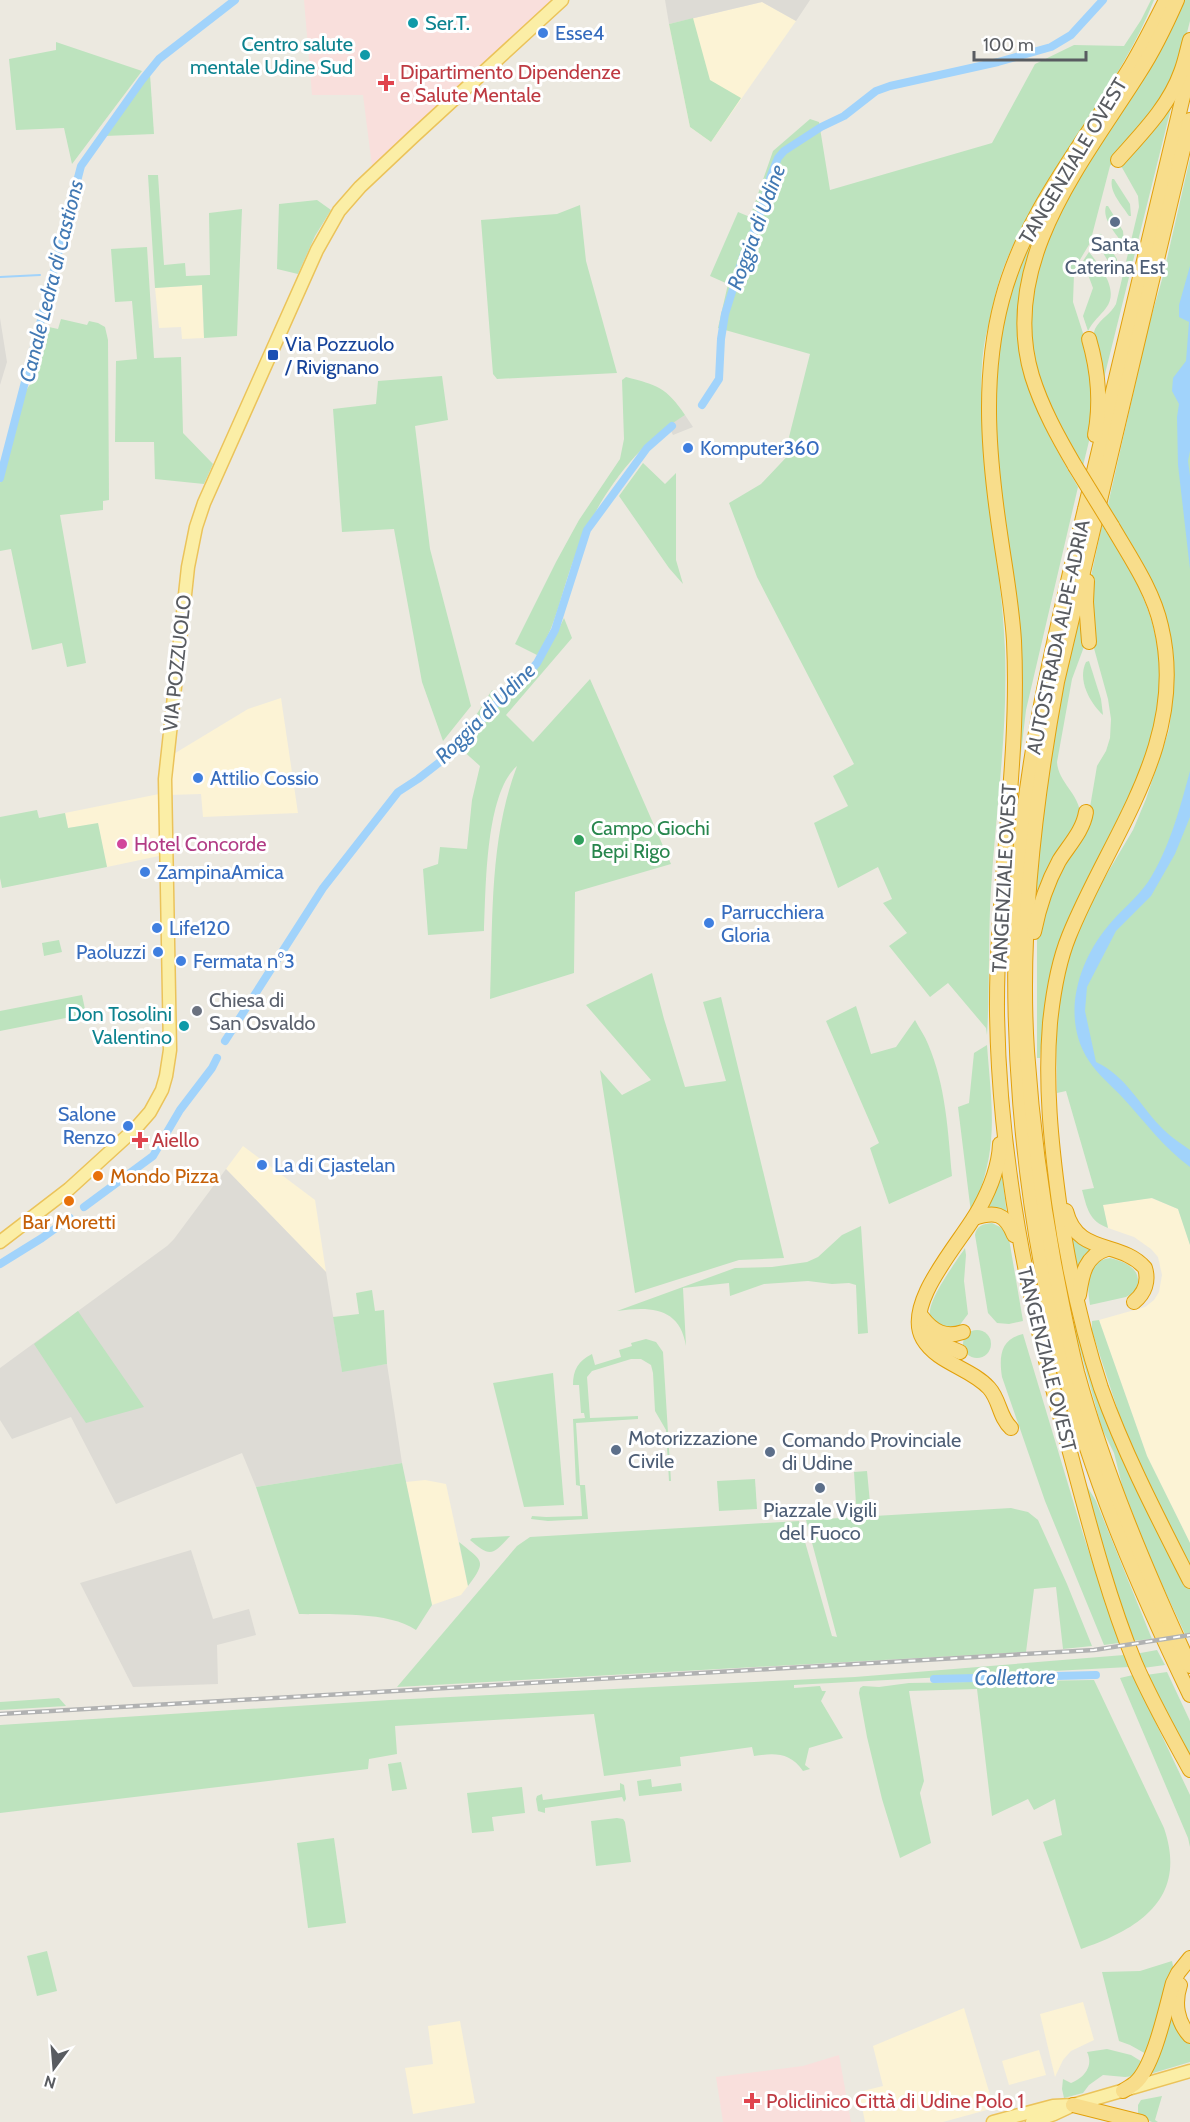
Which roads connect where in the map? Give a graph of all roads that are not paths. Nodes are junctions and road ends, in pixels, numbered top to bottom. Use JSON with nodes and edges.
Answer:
{"nodes":[{"id":1,"x":562,"y":0,"type":"edge"},
{"id":2,"x":1166,"y":0,"type":"edge"},
{"id":3,"x":1177,"y":0,"type":"edge"},
{"id":4,"x":1190,"y":40,"type":"edge"},
{"id":5,"x":1190,"y":67,"type":"edge"},
{"id":6,"x":1190,"y":120,"type":"edge"},
{"id":7,"x":1118,"y":160,"type":"dead end"},
{"id":8,"x":1089,"y":339,"type":"dead end"},
{"id":9,"x":1095,"y":518,"type":"junction"},
{"id":10,"x":1081,"y":529,"type":"junction"},
{"id":11,"x":1089,"y":642,"type":"dead end"},
{"id":12,"x":1086,"y":812,"type":"dead end"},
{"id":13,"x":1026,"y":963,"type":"junction"},
{"id":14,"x":1002,"y":1109,"type":"junction"},
{"id":15,"x":1056,"y":1176,"type":"junction"},
{"id":16,"x":974,"y":1218,"type":"junction"},
{"id":17,"x":0,"y":1242,"type":"edge"},
{"id":18,"x":1107,"y":1249,"type":"junction"},
{"id":19,"x":1024,"y":1270,"type":"junction"},
{"id":20,"x":1134,"y":1302,"type":"dead end"},
{"id":21,"x":1078,"y":1304,"type":"junction"},
{"id":22,"x":920,"y":1313,"type":"junction"},
{"id":23,"x":963,"y":1332,"type":"dead end"},
{"id":24,"x":960,"y":1352,"type":"dead end"},
{"id":25,"x":1011,"y":1428,"type":"dead end"},
{"id":26,"x":1190,"y":1581,"type":"edge"},
{"id":27,"x":1190,"y":1666,"type":"edge"},
{"id":28,"x":1190,"y":1695,"type":"edge"},
{"id":29,"x":1190,"y":1770,"type":"edge"},
{"id":30,"x":1190,"y":1958,"type":"edge"},
{"id":31,"x":1190,"y":1968,"type":"edge"},
{"id":32,"x":1190,"y":2036,"type":"edge"},
{"id":33,"x":1190,"y":2071,"type":"edge"},
{"id":34,"x":1123,"y":2091,"type":"junction"},
{"id":35,"x":1073,"y":2104,"type":"junction"},
{"id":36,"x":993,"y":2122,"type":"edge"},
{"id":37,"x":1032,"y":2122,"type":"edge"},
{"id":38,"x":1142,"y":2122,"type":"edge"}],
"edges":[{"from":1,"to":17,"type":"main road","name":"VIA POZZUOLO"},
{"from":2,"to":14,"type":"highway","name":"TANGENZIALE OVEST"},
{"from":3,"to":15,"type":"highway","name":"TANGENZIALE OVEST","bridge":true},
{"from":4,"to":7,"type":"highway"},
{"from":5,"to":10,"type":"highway","name":"AUTOSTRADA ALPE-ADRIA"},
{"from":6,"to":9,"type":"highway","name":"AUTOSTRADA ALPE-ADRIA"},
{"from":8,"to":10,"type":"highway"},
{"from":9,"to":11,"type":"highway"},
{"from":9,"to":13,"type":"highway","name":"AUTOSTRADA ALPE-ADRIA"},
{"from":10,"to":28,"type":"highway","name":"AUTOSTRADA ALPE-ADRIA"},
{"from":12,"to":13,"type":"highway"},
{"from":13,"to":27,"type":"highway","name":"AUTOSTRADA ALPE-ADRIA"},
{"from":14,"to":16,"type":"highway"},
{"from":14,"to":19,"type":"highway","name":"TANGENZIALE OVEST"},
{"from":15,"to":18,"type":"highway"},
{"from":15,"to":21,"type":"highway","name":"TANGENZIALE OVEST"},
{"from":16,"to":19,"type":"highway"},
{"from":16,"to":22,"type":"highway"},
{"from":18,"to":20,"type":"highway"},
{"from":18,"to":21,"type":"highway"},
{"from":19,"to":29,"type":"highway","name":"TANGENZIALE OVEST"},
{"from":21,"to":26,"type":"highway","name":"TANGENZIALE OVEST"},
{"from":22,"to":23,"type":"highway"},
{"from":22,"to":24,"type":"highway"},
{"from":22,"to":25,"type":"highway"},
{"from":30,"to":34,"type":"highway"},
{"from":31,"to":32,"type":"highway"},
{"from":33,"to":34,"type":"main road"},
{"from":34,"to":35,"type":"main road"},
{"from":35,"to":36,"type":"main road"},
{"from":35,"to":37,"type":"main road"},
{"from":35,"to":38,"type":"highway"}]}
